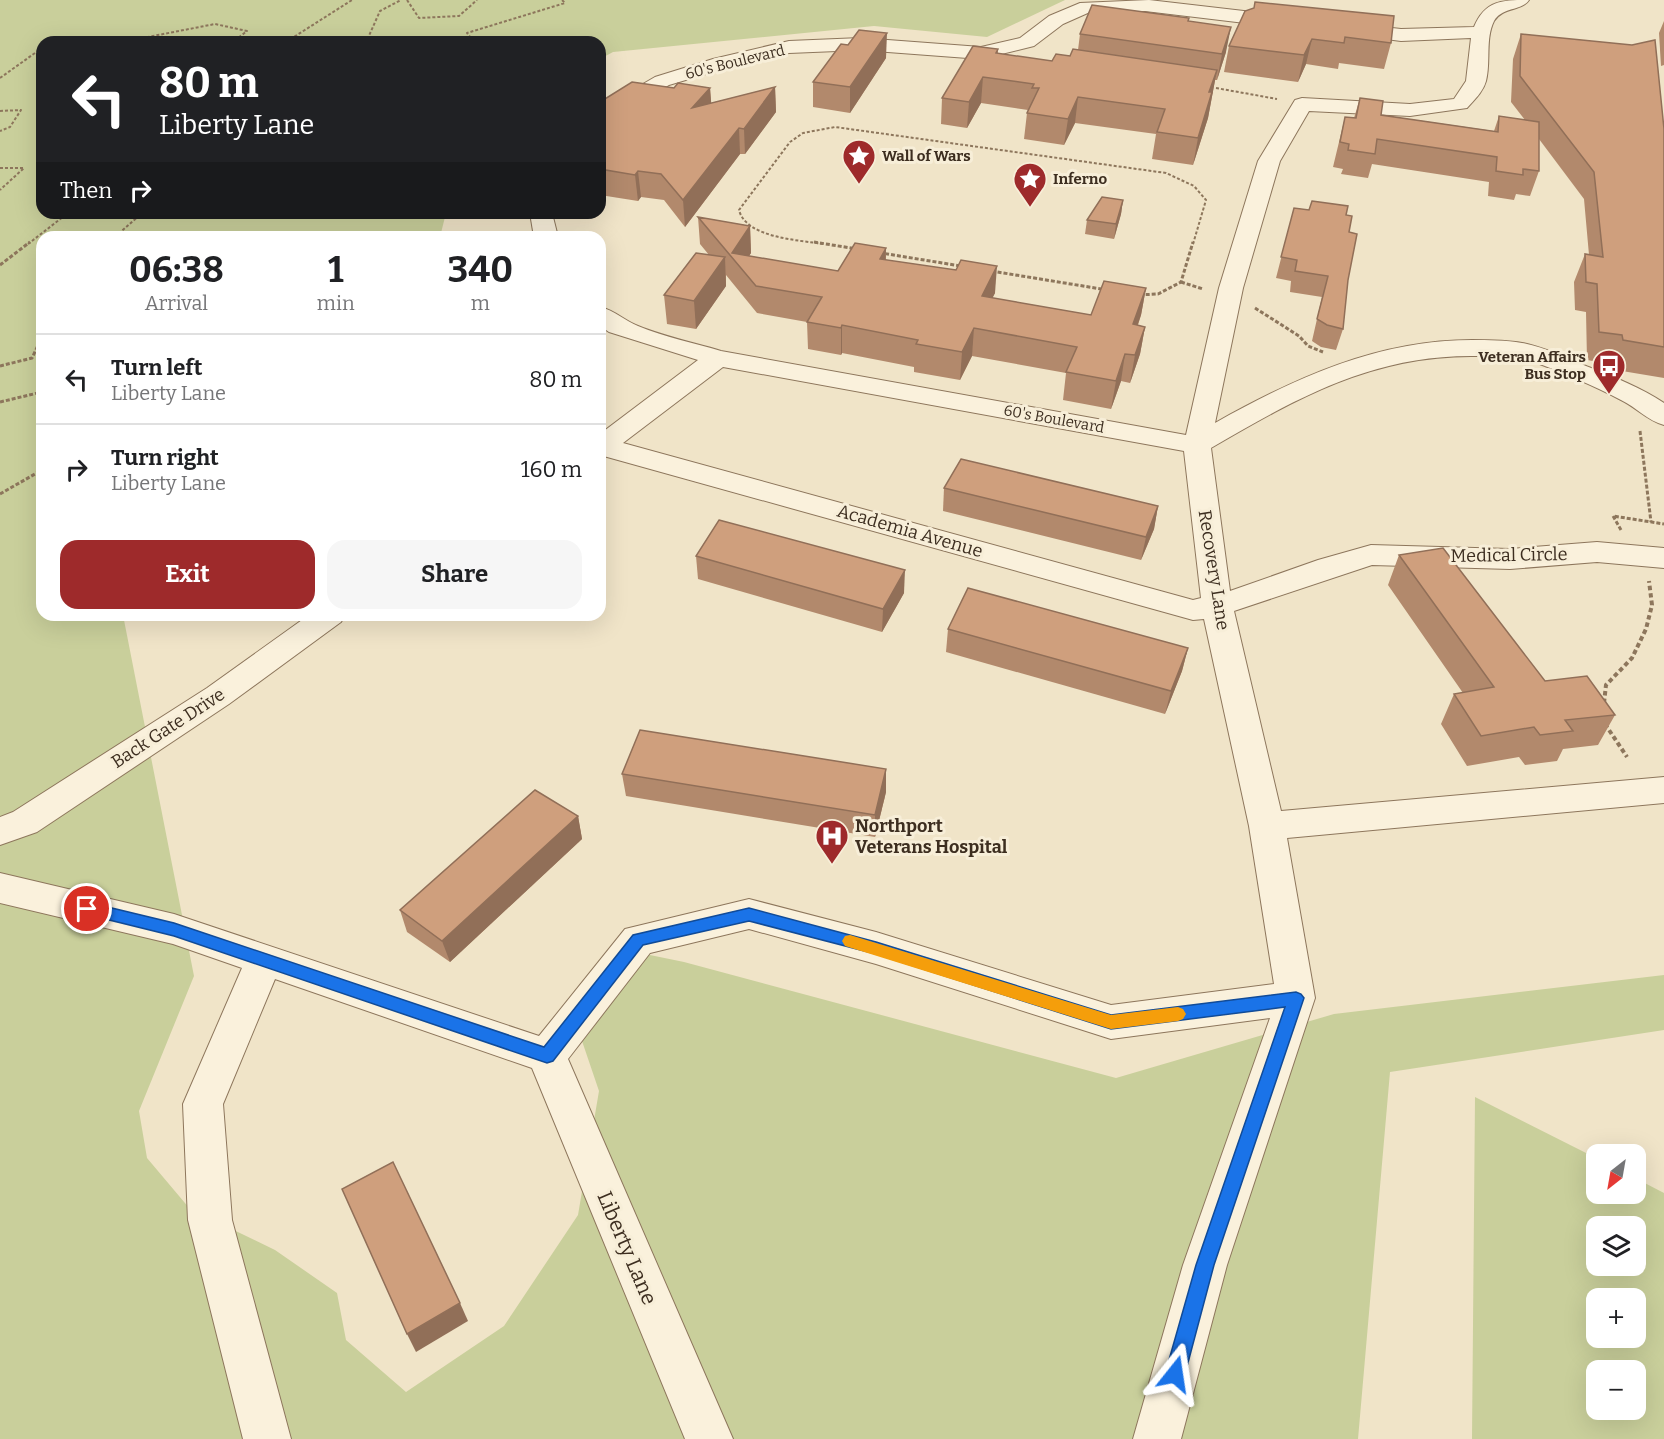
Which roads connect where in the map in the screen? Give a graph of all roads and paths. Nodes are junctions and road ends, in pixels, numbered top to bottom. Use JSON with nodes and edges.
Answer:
{"nodes":[{"id":1,"x":352,"y":0,"type":"edge"},
{"id":2,"x":402,"y":0,"type":"edge"},
{"id":3,"x":407,"y":0,"type":"edge"},
{"id":4,"x":477,"y":0,"type":"edge"},
{"id":5,"x":562,"y":0,"type":"edge"},
{"id":6,"x":1520,"y":0,"type":"edge"},
{"id":7,"x":1306,"y":24,"type":"edge"},
{"id":8,"x":1330,"y":27,"type":"edge"},
{"id":9,"x":1480,"y":32,"type":"junction"},
{"id":10,"x":153,"y":36,"type":"edge"},
{"id":11,"x":241,"y":36,"type":"edge"},
{"id":12,"x":295,"y":36,"type":"edge"},
{"id":13,"x":370,"y":36,"type":"edge"},
{"id":14,"x":469,"y":36,"type":"edge"},
{"id":15,"x":36,"y":52,"type":"edge"},
{"id":16,"x":981,"y":53,"type":"junction"},
{"id":17,"x":1028,"y":60,"type":"edge"},
{"id":18,"x":0,"y":78,"type":"edge"},
{"id":19,"x":1216,"y":88,"type":"edge"},
{"id":20,"x":1302,"y":104,"type":"junction"},
{"id":21,"x":0,"y":111,"type":"edge"},
{"id":22,"x":606,"y":114,"type":"edge"},
{"id":23,"x":0,"y":131,"type":"edge"},
{"id":24,"x":0,"y":168,"type":"edge"},
{"id":25,"x":0,"y":190,"type":"edge"},
{"id":26,"x":60,"y":219,"type":"edge"},
{"id":27,"x":135,"y":219,"type":"edge"},
{"id":28,"x":44,"y":231,"type":"edge"},
{"id":29,"x":122,"y":231,"type":"edge"},
{"id":30,"x":36,"y":237,"type":"edge"},
{"id":31,"x":0,"y":265,"type":"edge"},
{"id":32,"x":1182,"y":282,"type":"junction"},
{"id":33,"x":1229,"y":298,"type":"junction"},
{"id":34,"x":606,"y":318,"type":"edge"},
{"id":35,"x":36,"y":350,"type":"edge"},
{"id":36,"x":1329,"y":351,"type":"dead end"},
{"id":37,"x":718,"y":358,"type":"junction"},
{"id":38,"x":0,"y":366,"type":"edge"},
{"id":39,"x":36,"y":393,"type":"edge"},
{"id":40,"x":0,"y":402,"type":"edge"},
{"id":41,"x":1664,"y":417,"type":"edge"},
{"id":42,"x":1640,"y":427,"type":"dead end"},
{"id":43,"x":606,"y":443,"type":"edge"},
{"id":44,"x":1197,"y":445,"type":"junction"},
{"id":45,"x":606,"y":447,"type":"edge"},
{"id":46,"x":36,"y":473,"type":"edge"},
{"id":47,"x":0,"y":494,"type":"edge"},
{"id":48,"x":1651,"y":522,"type":"junction"},
{"id":49,"x":1664,"y":524,"type":"edge"},
{"id":50,"x":1623,"y":534,"type":"dead end"},
{"id":51,"x":1656,"y":568,"type":"edge"},
{"id":52,"x":1217,"y":606,"type":"junction"},
{"id":53,"x":322,"y":621,"type":"edge"},
{"id":54,"x":1603,"y":708,"type":"edge"},
{"id":55,"x":1602,"y":719,"type":"edge"},
{"id":56,"x":1627,"y":757,"type":"dead end"},
{"id":57,"x":1664,"y":790,"type":"edge"},
{"id":58,"x":1267,"y":826,"type":"junction"},
{"id":59,"x":0,"y":831,"type":"edge"},
{"id":60,"x":0,"y":888,"type":"edge"},
{"id":61,"x":264,"y":960,"type":"junction"},
{"id":62,"x":1296,"y":998,"type":"junction"},
{"id":63,"x":547,"y":1056,"type":"junction"},
{"id":64,"x":267,"y":1439,"type":"edge"},
{"id":65,"x":709,"y":1439,"type":"edge"},
{"id":66,"x":1157,"y":1439,"type":"edge"}],
"edges":[{"from":1,"to":12,"type":"path"},
{"from":2,"to":13,"type":"path"},
{"from":3,"to":4,"type":"path"},
{"from":5,"to":14,"type":"path"},
{"from":6,"to":9,"type":"lane"},
{"from":7,"to":16,"type":"lane","name":"60's Boulevard"},
{"from":8,"to":9,"type":"lane"},
{"from":9,"to":20,"type":"lane"},
{"from":10,"to":11,"type":"path"},
{"from":15,"to":18,"type":"path"},
{"from":16,"to":17,"type":"lane"},
{"from":16,"to":22,"type":"lane","name":"60's Boulevard"},
{"from":19,"to":20,"type":"path"},
{"from":20,"to":33,"type":"lane","name":"Recovery Lane"},
{"from":21,"to":23,"type":"path"},
{"from":24,"to":25,"type":"path"},
{"from":26,"to":28,"type":"path"},
{"from":27,"to":29,"type":"path"},
{"from":30,"to":31,"type":"path"},
{"from":32,"to":32,"type":"path"},
{"from":32,"to":33,"type":"path"},
{"from":33,"to":36,"type":"path"},
{"from":33,"to":44,"type":"lane","name":"Recovery Lane"},
{"from":34,"to":37,"type":"lane","name":"60's Boulevard"},
{"from":35,"to":38,"type":"path"},
{"from":37,"to":43,"type":"lane"},
{"from":37,"to":44,"type":"lane","name":"60's Boulevard"},
{"from":39,"to":40,"type":"path"},
{"from":41,"to":44,"type":"lane"},
{"from":42,"to":48,"type":"path"},
{"from":44,"to":52,"type":"lane","name":"Recovery Lane"},
{"from":45,"to":52,"type":"lane","name":"Academia Avenue"},
{"from":46,"to":47,"type":"path"},
{"from":48,"to":49,"type":"path"},
{"from":48,"to":50,"type":"path"},
{"from":51,"to":52,"type":"lane","name":"Medical Circle"},
{"from":51,"to":54,"type":"path"},
{"from":52,"to":58,"type":"lane","name":"Recovery Lane"},
{"from":53,"to":59,"type":"lane","name":"Back Gate Drive"},
{"from":55,"to":56,"type":"path"},
{"from":57,"to":58,"type":"lane"},
{"from":58,"to":62,"type":"lane","name":"Recovery Lane"},
{"from":60,"to":61,"type":"lane"},
{"from":61,"to":63,"type":"lane"},
{"from":61,"to":64,"type":"lane"},
{"from":62,"to":63,"type":"lane"},
{"from":62,"to":66,"type":"lane"},
{"from":63,"to":65,"type":"lane","name":"Liberty Lane"}]}
